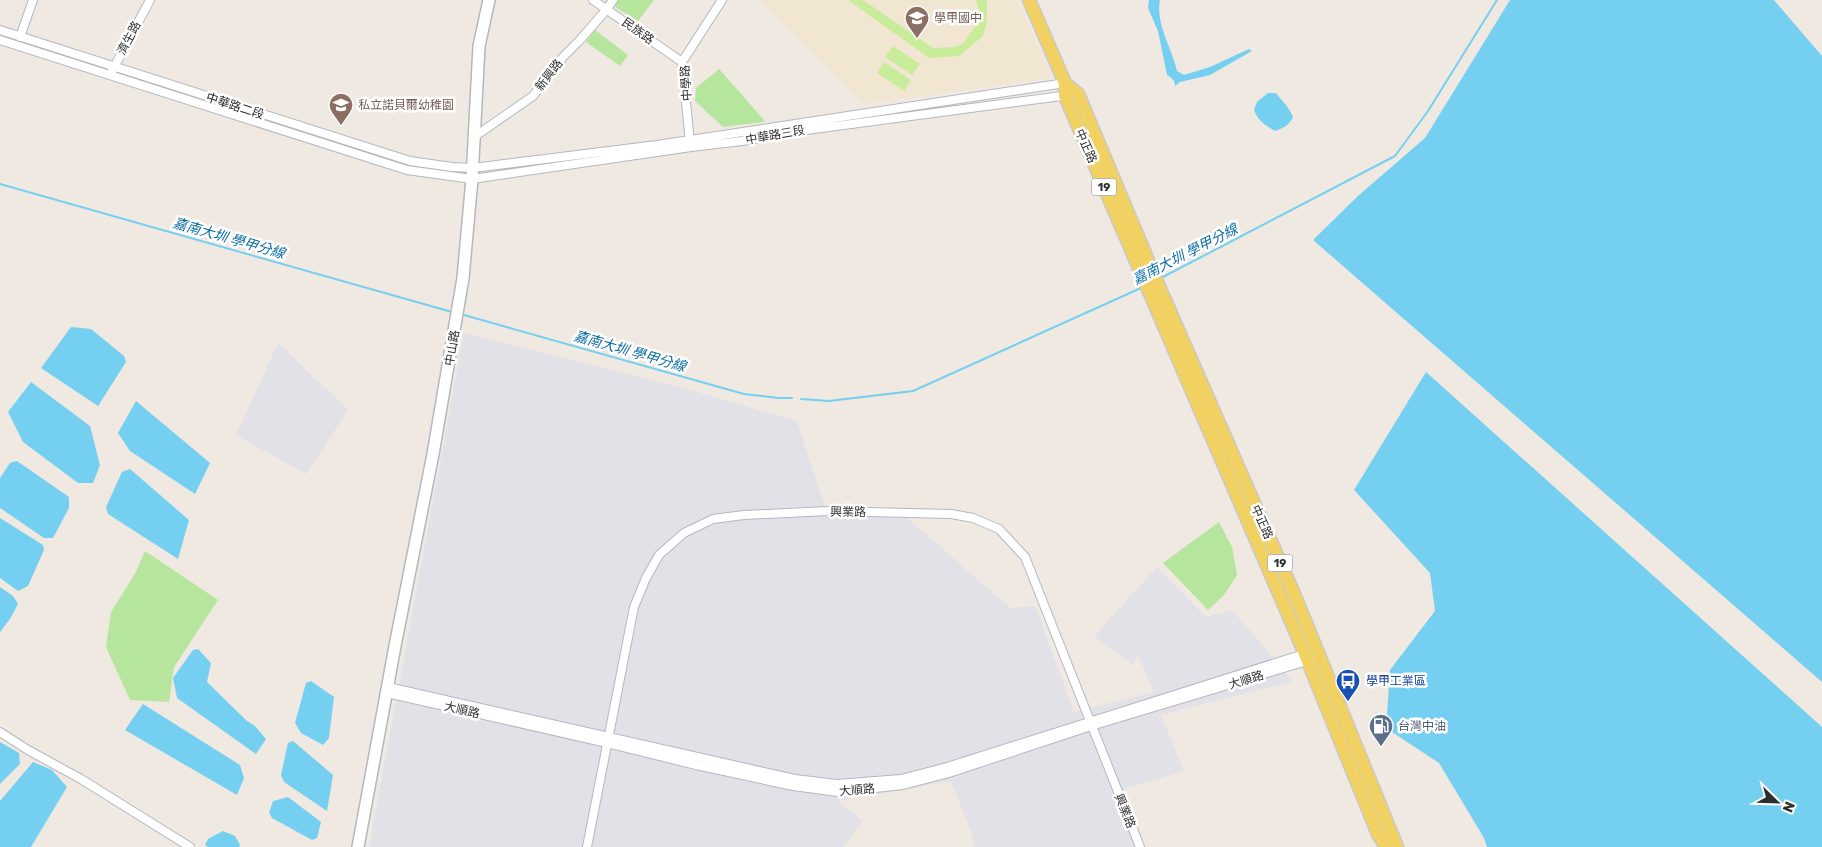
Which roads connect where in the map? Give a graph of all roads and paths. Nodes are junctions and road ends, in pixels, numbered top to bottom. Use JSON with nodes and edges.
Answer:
{"nodes":[{"id":1,"x":33,"y":0,"type":"edge"},
{"id":2,"x":150,"y":0,"type":"edge"},
{"id":3,"x":489,"y":0,"type":"edge"},
{"id":4,"x":593,"y":0,"type":"edge"},
{"id":5,"x":613,"y":0,"type":"edge"},
{"id":6,"x":722,"y":0,"type":"edge"},
{"id":7,"x":1029,"y":0,"type":"edge"},
{"id":8,"x":607,"y":9,"type":"junction"},
{"id":9,"x":0,"y":30,"type":"edge"},
{"id":10,"x":20,"y":36,"type":"junction"},
{"id":11,"x":0,"y":40,"type":"edge"},
{"id":12,"x":682,"y":62,"type":"junction"},
{"id":13,"x":114,"y":67,"type":"junction"},
{"id":14,"x":109,"y":75,"type":"junction"},
{"id":15,"x":1065,"y":89,"type":"junction"},
{"id":16,"x":474,"y":137,"type":"junction"},
{"id":17,"x":690,"y":143,"type":"junction"},
{"id":18,"x":472,"y":174,"type":"junction"},
{"id":19,"x":1151,"y":281,"type":"junction"},
{"id":20,"x":1312,"y":656,"type":"junction"},
{"id":21,"x":388,"y":690,"type":"junction"},
{"id":22,"x":1090,"y":724,"type":"junction"},
{"id":23,"x":0,"y":732,"type":"edge"},
{"id":24,"x":607,"y":740,"type":"junction"},
{"id":25,"x":1350,"y":749,"type":"junction"},
{"id":26,"x":190,"y":847,"type":"edge"},
{"id":27,"x":358,"y":847,"type":"edge"},
{"id":28,"x":587,"y":847,"type":"edge"},
{"id":29,"x":1140,"y":847,"type":"edge"},
{"id":30,"x":1386,"y":847,"type":"edge"},
{"id":31,"x":1397,"y":847,"type":"edge"}],
"edges":[{"from":1,"to":10,"type":"street"},
{"from":2,"to":13,"type":"street","name":"濟生路"},
{"from":3,"to":16,"type":"main road","name":"中山路"},
{"from":4,"to":8,"type":"street","name":"民族路"},
{"from":5,"to":8,"type":"street","name":"新興路"},
{"from":6,"to":12,"type":"street","name":"中學路"},
{"from":7,"to":15,"type":"main road","name":"中正路","number":"19"},
{"from":8,"to":12,"type":"street","name":"民族路"},
{"from":8,"to":16,"type":"street","name":"新興路"},
{"from":9,"to":10,"type":"street","name":"中華路二段"},
{"from":10,"to":13,"type":"street","name":"中華路二段"},
{"from":11,"to":14,"type":"street","name":"中華路二段"},
{"from":12,"to":17,"type":"street","name":"中學路"},
{"from":13,"to":14,"type":"street","name":"濟生路"},
{"from":13,"to":18,"type":"street","name":"中華路二段"},
{"from":14,"to":18,"type":"street","name":"中華路二段"},
{"from":15,"to":17,"type":"street","name":"中華路三段"},
{"from":15,"to":17,"type":"street","name":"中華路三段"},
{"from":15,"to":19,"type":"main road","name":"中正路","number":"19"},
{"from":15,"to":19,"type":"main road","name":"中正路","number":"19"},
{"from":16,"to":18,"type":"main road","name":"中山路"},
{"from":17,"to":18,"type":"street","name":"中華路三段"},
{"from":18,"to":21,"type":"main road","name":"中山路"},
{"from":19,"to":20,"type":"main road","name":"中正路","number":"19"},
{"from":20,"to":22,"type":"street","name":"大順路"},
{"from":20,"to":25,"type":"main road","name":"中正路","number":"19"},
{"from":21,"to":24,"type":"street","name":"大順路"},
{"from":21,"to":27,"type":"main road","name":"中山路"},
{"from":22,"to":24,"type":"street","name":"大順路"},
{"from":22,"to":24,"type":"street","name":"興業路"},
{"from":22,"to":29,"type":"street","name":"興業路"},
{"from":23,"to":26,"type":"street"},
{"from":24,"to":28,"type":"street","name":"興業路"},
{"from":25,"to":30,"type":"main road","name":"中正路","number":"19"},
{"from":25,"to":31,"type":"main road","name":"中正路","number":"19"}]}
